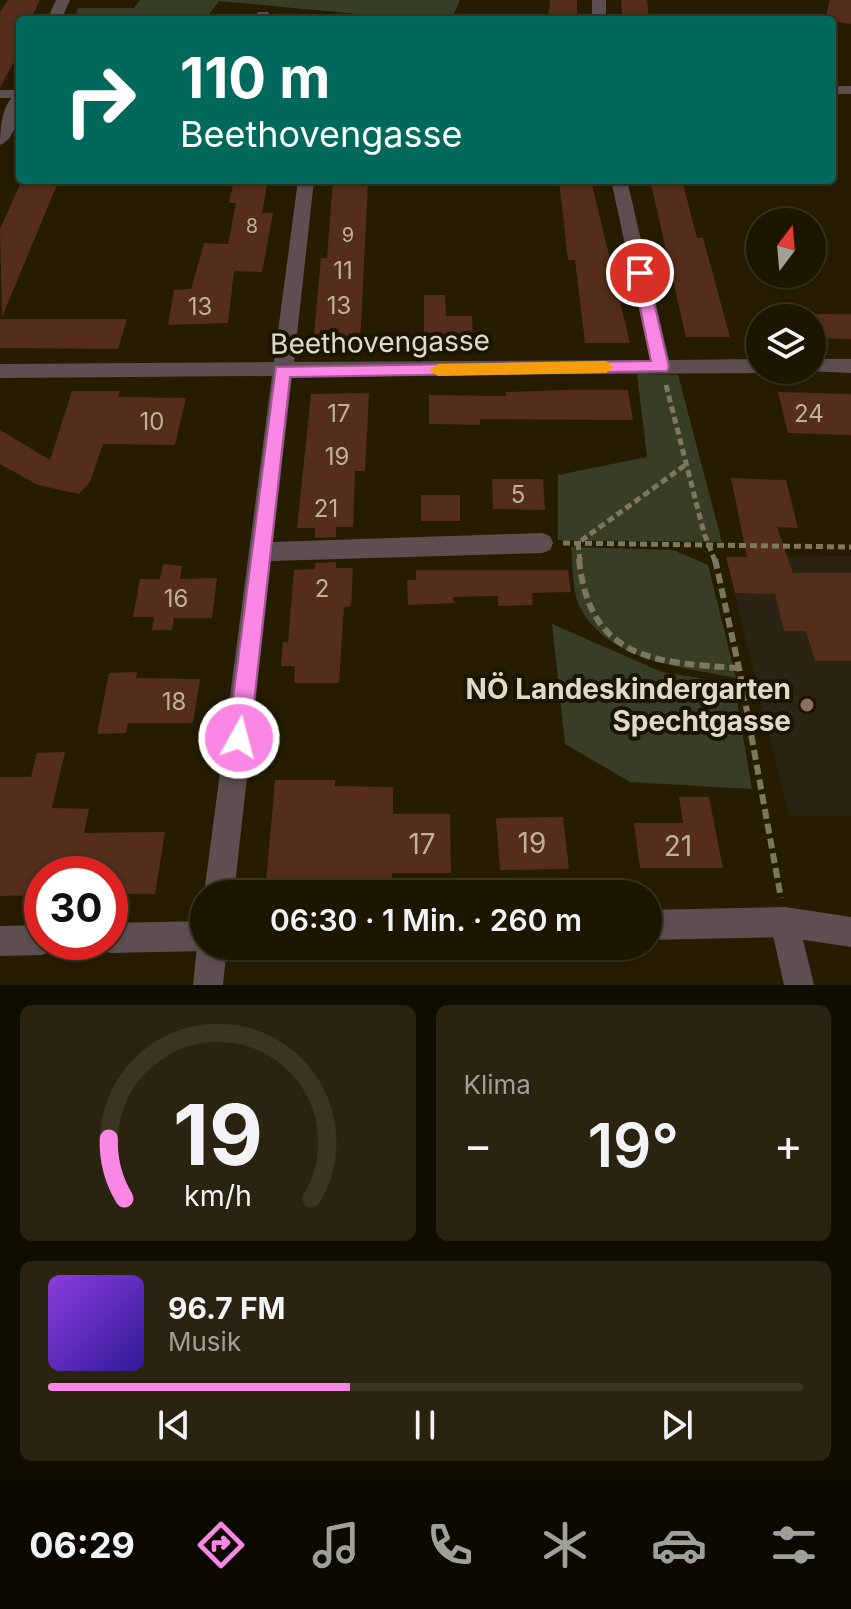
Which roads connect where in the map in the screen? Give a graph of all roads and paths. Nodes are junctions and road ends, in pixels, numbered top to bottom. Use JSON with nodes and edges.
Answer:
{"nodes":[{"id":1,"x":16,"y":104,"type":"edge"},
{"id":2,"x":0,"y":140,"type":"edge"},
{"id":3,"x":306,"y":184,"type":"edge"},
{"id":4,"x":620,"y":184,"type":"edge"},
{"id":5,"x":746,"y":366,"type":"edge"},
{"id":6,"x":826,"y":366,"type":"edge"},
{"id":7,"x":851,"y":366,"type":"edge"},
{"id":8,"x":661,"y":367,"type":"junction"},
{"id":9,"x":0,"y":371,"type":"edge"},
{"id":10,"x":282,"y":372,"type":"junction"},
{"id":11,"x":688,"y":463,"type":"junction"},
{"id":12,"x":542,"y":543,"type":"joint"},
{"id":13,"x":578,"y":543,"type":"junction"},
{"id":14,"x":712,"y":547,"type":"junction"},
{"id":15,"x":851,"y":547,"type":"edge"},
{"id":16,"x":262,"y":552,"type":"junction"},
{"id":17,"x":739,"y":668,"type":"junction"},
{"id":18,"x":221,"y":880,"type":"edge"},
{"id":19,"x":785,"y":922,"type":"junction"},
{"id":20,"x":662,"y":925,"type":"edge"},
{"id":21,"x":851,"y":932,"type":"edge"},
{"id":22,"x":190,"y":936,"type":"edge"},
{"id":23,"x":128,"y":938,"type":"edge"},
{"id":24,"x":24,"y":940,"type":"edge"},
{"id":25,"x":0,"y":941,"type":"edge"},
{"id":26,"x":211,"y":960,"type":"edge"},
{"id":27,"x":208,"y":985,"type":"edge"},
{"id":28,"x":799,"y":985,"type":"edge"}],
"edges":[{"from":1,"to":2,"type":"street"},
{"from":3,"to":10,"type":"street"},
{"from":4,"to":8,"type":"street"},
{"from":5,"to":8,"type":"street","name":"Beethovengasse"},
{"from":6,"to":7,"type":"street"},
{"from":8,"to":10,"type":"street","name":"Beethovengasse"},
{"from":8,"to":11,"type":"path"},
{"from":9,"to":10,"type":"street","name":"Beethovengasse"},
{"from":10,"to":16,"type":"street"},
{"from":11,"to":13,"type":"path"},
{"from":11,"to":14,"type":"path"},
{"from":12,"to":13,"type":"path"},
{"from":12,"to":16,"type":"street"},
{"from":13,"to":14,"type":"path"},
{"from":13,"to":17,"type":"path"},
{"from":14,"to":15,"type":"path"},
{"from":14,"to":17,"type":"path"},
{"from":16,"to":18,"type":"street"},
{"from":17,"to":19,"type":"path"},
{"from":19,"to":20,"type":"street"},
{"from":19,"to":21,"type":"street"},
{"from":19,"to":28,"type":"street"},
{"from":22,"to":23,"type":"street"},
{"from":24,"to":25,"type":"street"},
{"from":26,"to":27,"type":"street"}]}
